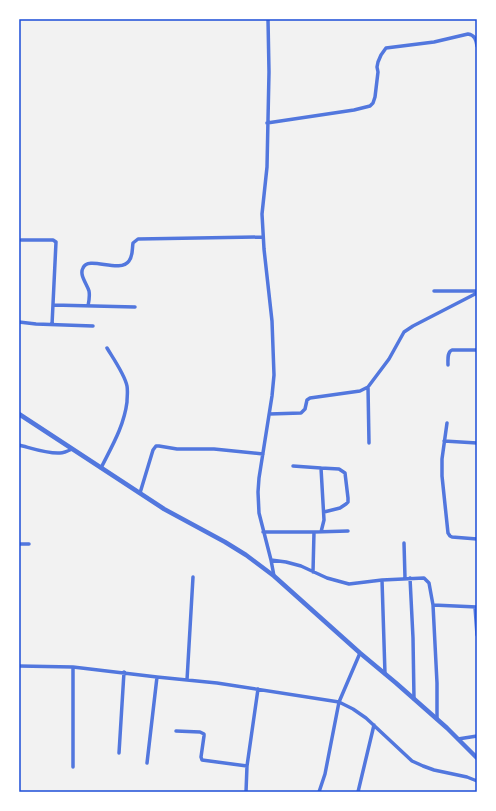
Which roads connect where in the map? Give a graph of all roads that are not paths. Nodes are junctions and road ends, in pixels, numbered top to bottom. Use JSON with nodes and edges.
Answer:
{"nodes":[{"id":1,"x":268,"y":19,"type":"edge"},
{"id":2,"x":477,"y":46,"type":"edge"},
{"id":3,"x":268,"y":123,"type":"junction"},
{"id":4,"x":263,"y":237,"type":"junction"},
{"id":5,"x":21,"y":240,"type":"dead end"},
{"id":6,"x":434,"y":291,"type":"dead end"},
{"id":7,"x":477,"y":292,"type":"edge"},
{"id":8,"x":53,"y":305,"type":"junction"},
{"id":9,"x":88,"y":306,"type":"junction"},
{"id":10,"x":135,"y":307,"type":"dead end"},
{"id":11,"x":19,"y":322,"type":"edge"},
{"id":12,"x":52,"y":325,"type":"junction"},
{"id":13,"x":94,"y":326,"type":"dead end"},
{"id":14,"x":107,"y":348,"type":"dead end"},
{"id":15,"x":477,"y":350,"type":"edge"},
{"id":16,"x":448,"y":365,"type":"dead end"},
{"id":17,"x":368,"y":387,"type":"junction"},
{"id":18,"x":19,"y":414,"type":"edge"},
{"id":19,"x":269,"y":414,"type":"junction"},
{"id":20,"x":447,"y":423,"type":"dead end"},
{"id":21,"x":444,"y":441,"type":"junction"},
{"id":22,"x":477,"y":442,"type":"edge"},
{"id":23,"x":369,"y":443,"type":"dead end"},
{"id":24,"x":19,"y":445,"type":"edge"},
{"id":25,"x":72,"y":449,"type":"junction"},
{"id":26,"x":263,"y":454,"type":"junction"},
{"id":27,"x":293,"y":466,"type":"dead end"},
{"id":28,"x":101,"y":468,"type":"junction"},
{"id":29,"x":321,"y":468,"type":"junction"},
{"id":30,"x":140,"y":493,"type":"junction"},
{"id":31,"x":324,"y":512,"type":"junction"},
{"id":32,"x":348,"y":531,"type":"dead end"},
{"id":33,"x":263,"y":532,"type":"junction"},
{"id":34,"x":314,"y":532,"type":"junction"},
{"id":35,"x":321,"y":532,"type":"junction"},
{"id":36,"x":477,"y":539,"type":"edge"},
{"id":37,"x":404,"y":543,"type":"dead end"},
{"id":38,"x":19,"y":544,"type":"edge"},
{"id":39,"x":29,"y":544,"type":"dead end"},
{"id":40,"x":271,"y":560,"type":"junction"},
{"id":41,"x":313,"y":572,"type":"junction"},
{"id":42,"x":274,"y":576,"type":"junction"},
{"id":43,"x":193,"y":577,"type":"dead end"},
{"id":44,"x":405,"y":578,"type":"junction"},
{"id":45,"x":410,"y":578,"type":"junction"},
{"id":46,"x":382,"y":580,"type":"junction"},
{"id":47,"x":432,"y":605,"type":"junction"},
{"id":48,"x":476,"y":607,"type":"edge"},
{"id":49,"x":477,"y":635,"type":"edge"},
{"id":50,"x":360,"y":653,"type":"junction"},
{"id":51,"x":19,"y":666,"type":"edge"},
{"id":52,"x":73,"y":667,"type":"junction"},
{"id":53,"x":124,"y":672,"type":"junction"},
{"id":54,"x":385,"y":674,"type":"junction"},
{"id":55,"x":157,"y":677,"type":"junction"},
{"id":56,"x":187,"y":680,"type":"junction"},
{"id":57,"x":258,"y":689,"type":"junction"},
{"id":58,"x":414,"y":699,"type":"junction"},
{"id":59,"x":339,"y":702,"type":"junction"},
{"id":60,"x":437,"y":719,"type":"junction"},
{"id":61,"x":374,"y":725,"type":"junction"},
{"id":62,"x":176,"y":731,"type":"dead end"},
{"id":63,"x":477,"y":736,"type":"edge"},
{"id":64,"x":458,"y":739,"type":"junction"},
{"id":65,"x":119,"y":753,"type":"dead end"},
{"id":66,"x":477,"y":758,"type":"edge"},
{"id":67,"x":147,"y":763,"type":"dead end"},
{"id":68,"x":247,"y":766,"type":"junction"},
{"id":69,"x":73,"y":767,"type":"dead end"},
{"id":70,"x":477,"y":781,"type":"edge"},
{"id":71,"x":246,"y":792,"type":"edge"},
{"id":72,"x":319,"y":792,"type":"edge"},
{"id":73,"x":358,"y":792,"type":"edge"}],
"edges":[{"from":1,"to":3,"type":"street"},
{"from":2,"to":3,"type":"street"},
{"from":3,"to":4,"type":"street"},
{"from":4,"to":9,"type":"street"},
{"from":4,"to":19,"type":"street"},
{"from":5,"to":8,"type":"street"},
{"from":6,"to":7,"type":"street"},
{"from":7,"to":17,"type":"street"},
{"from":8,"to":9,"type":"street"},
{"from":8,"to":12,"type":"street"},
{"from":9,"to":10,"type":"street"},
{"from":11,"to":12,"type":"street"},
{"from":12,"to":13,"type":"street"},
{"from":14,"to":28,"type":"street"},
{"from":15,"to":16,"type":"street"},
{"from":17,"to":19,"type":"street"},
{"from":17,"to":23,"type":"street"},
{"from":18,"to":25,"type":"street"},
{"from":19,"to":26,"type":"street"},
{"from":20,"to":21,"type":"street"},
{"from":21,"to":22,"type":"street"},
{"from":21,"to":36,"type":"street"},
{"from":24,"to":25,"type":"street"},
{"from":25,"to":28,"type":"street"},
{"from":26,"to":30,"type":"street"},
{"from":26,"to":33,"type":"street"},
{"from":27,"to":29,"type":"street"},
{"from":28,"to":30,"type":"street"},
{"from":29,"to":31,"type":"street"},
{"from":29,"to":31,"type":"street"},
{"from":30,"to":42,"type":"street"},
{"from":31,"to":35,"type":"street"},
{"from":32,"to":35,"type":"street"},
{"from":33,"to":34,"type":"street"},
{"from":33,"to":40,"type":"street"},
{"from":34,"to":35,"type":"street"},
{"from":34,"to":41,"type":"street"},
{"from":37,"to":44,"type":"street"},
{"from":38,"to":39,"type":"street"},
{"from":40,"to":41,"type":"street"},
{"from":40,"to":42,"type":"street"},
{"from":41,"to":46,"type":"street"},
{"from":42,"to":50,"type":"street"},
{"from":43,"to":56,"type":"street"},
{"from":44,"to":45,"type":"street"},
{"from":44,"to":46,"type":"street"},
{"from":45,"to":47,"type":"street"},
{"from":45,"to":58,"type":"street"},
{"from":46,"to":54,"type":"street"},
{"from":47,"to":48,"type":"street"},
{"from":47,"to":60,"type":"street"},
{"from":48,"to":49,"type":"street"},
{"from":50,"to":54,"type":"street"},
{"from":50,"to":59,"type":"street"},
{"from":51,"to":52,"type":"street"},
{"from":52,"to":53,"type":"street"},
{"from":52,"to":69,"type":"street"},
{"from":53,"to":55,"type":"street"},
{"from":53,"to":65,"type":"street"},
{"from":54,"to":58,"type":"street"},
{"from":55,"to":56,"type":"street"},
{"from":55,"to":67,"type":"street"},
{"from":56,"to":57,"type":"street"},
{"from":57,"to":59,"type":"street"},
{"from":57,"to":68,"type":"street"},
{"from":58,"to":60,"type":"street"},
{"from":59,"to":61,"type":"street"},
{"from":59,"to":72,"type":"street"},
{"from":60,"to":64,"type":"street"},
{"from":61,"to":70,"type":"street"},
{"from":61,"to":73,"type":"street"},
{"from":62,"to":68,"type":"street"},
{"from":63,"to":64,"type":"street"},
{"from":64,"to":66,"type":"street"},
{"from":68,"to":71,"type":"street"}]}
